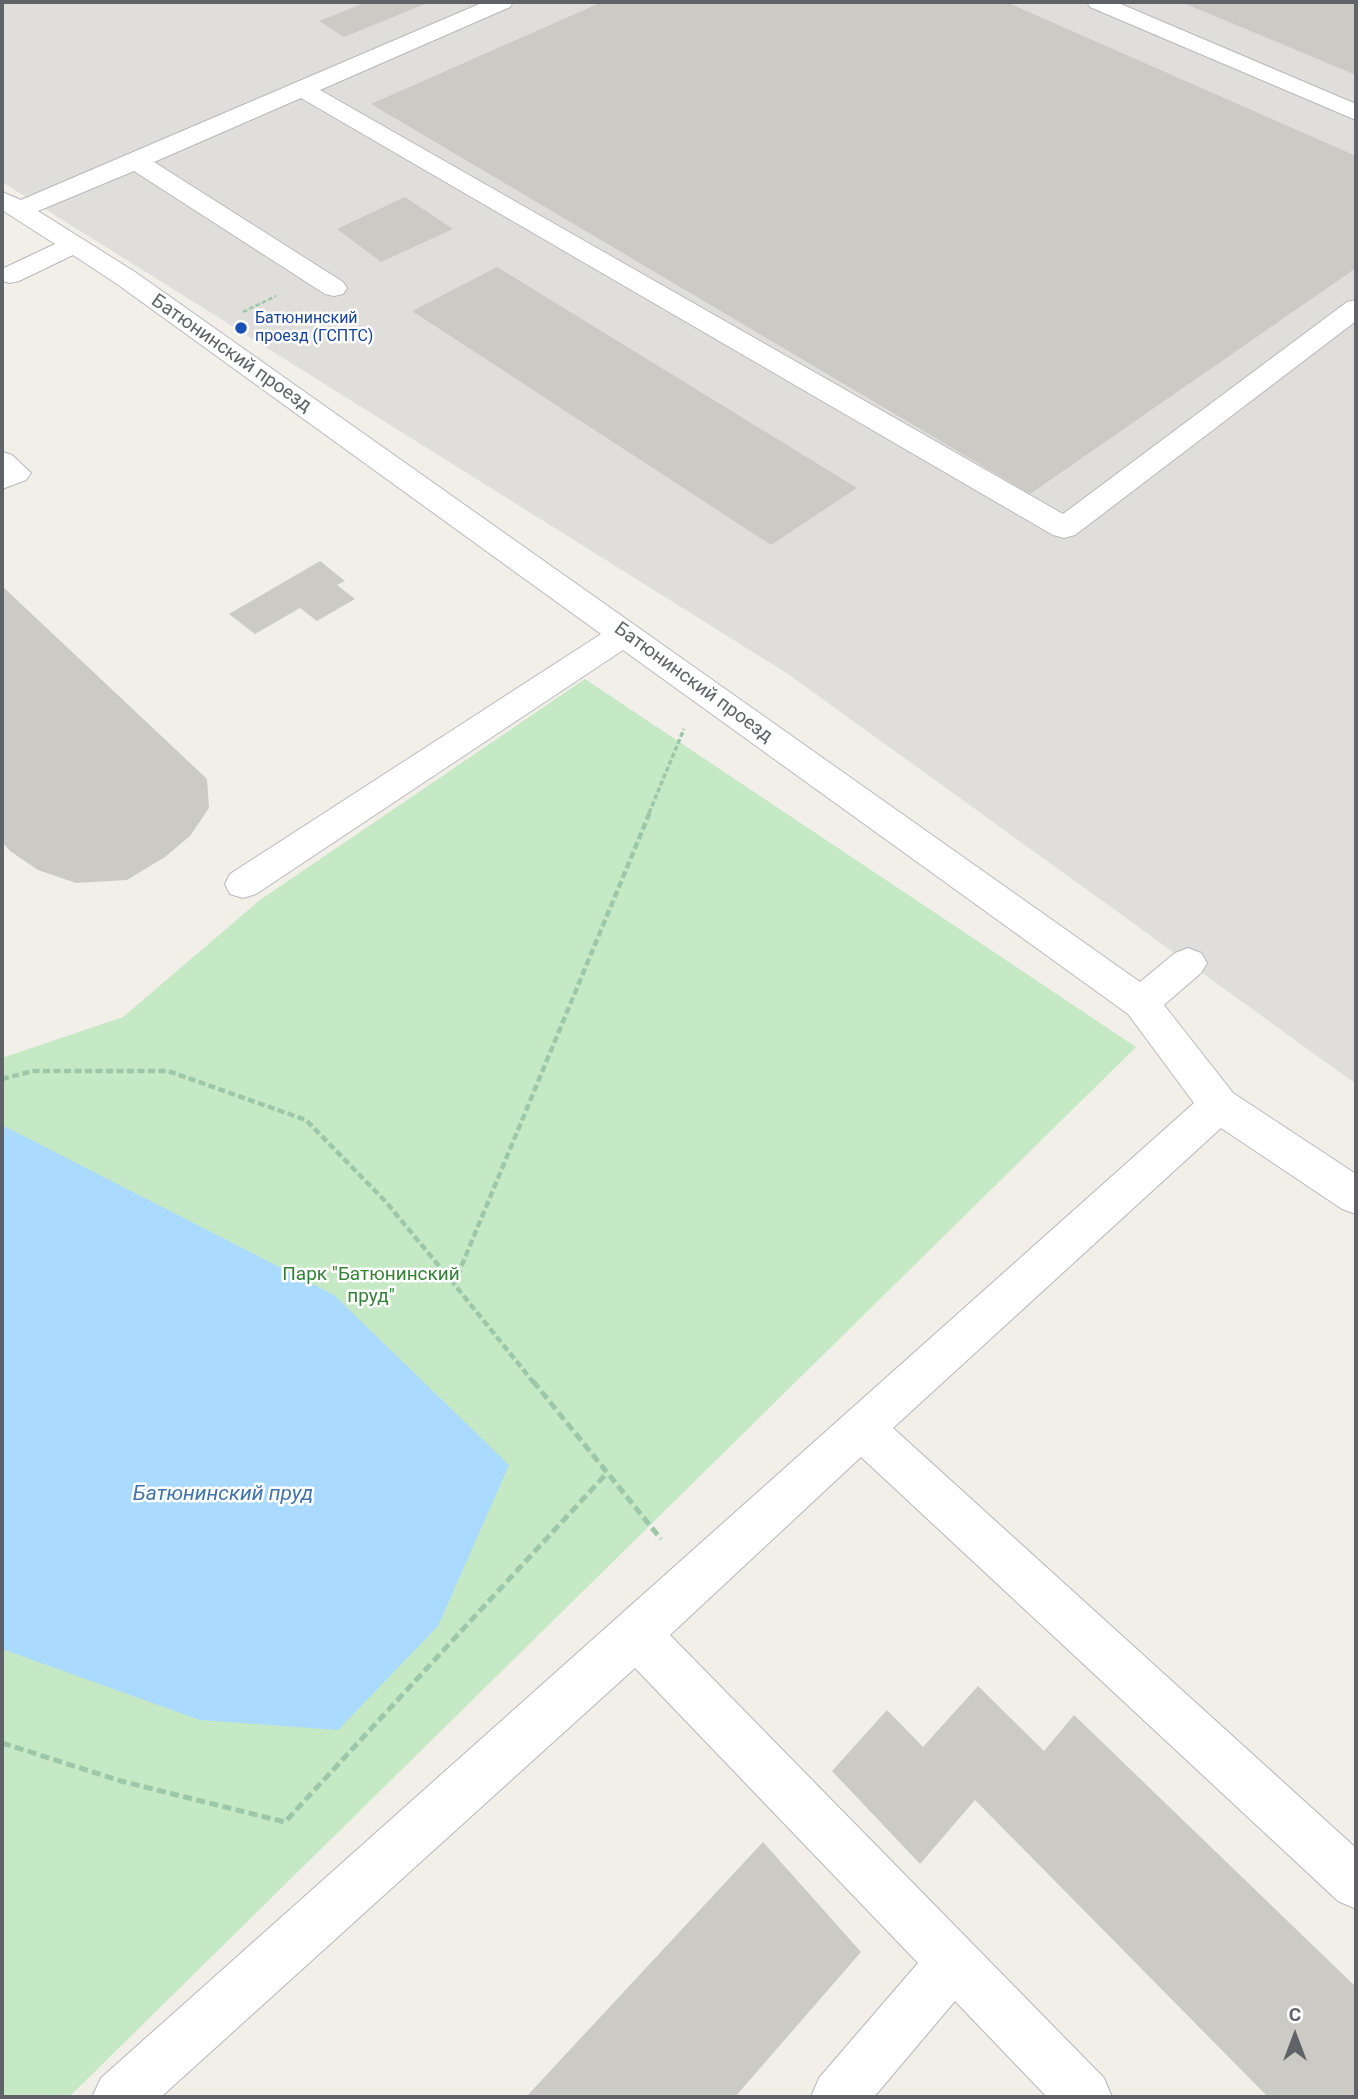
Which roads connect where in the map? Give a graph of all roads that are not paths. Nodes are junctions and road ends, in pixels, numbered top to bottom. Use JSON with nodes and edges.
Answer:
{"nodes":[{"id":1,"x":502,"y":2,"type":"edge"},
{"id":2,"x":1098,"y":2,"type":"edge"},
{"id":3,"x":302,"y":89,"type":"junction"},
{"id":4,"x":1356,"y":113,"type":"edge"},
{"id":5,"x":136,"y":161,"type":"junction"},
{"id":6,"x":10,"y":204,"type":"edge"},
{"id":7,"x":74,"y":245,"type":"junction"},
{"id":8,"x":9,"y":275,"type":"dead end"},
{"id":9,"x":325,"y":282,"type":"road end"},
{"id":10,"x":1356,"y":308,"type":"edge"},
{"id":11,"x":2,"y":461,"type":"edge"},
{"id":12,"x":2,"y":480,"type":"edge"},
{"id":13,"x":624,"y":634,"type":"junction"},
{"id":14,"x":243,"y":884,"type":"dead end"},
{"id":15,"x":1188,"y":963,"type":"dead end"},
{"id":16,"x":1141,"y":1003,"type":"junction"},
{"id":17,"x":1219,"y":1105,"type":"junction"},
{"id":18,"x":1356,"y":1196,"type":"edge"},
{"id":19,"x":861,"y":1428,"type":"junction"},
{"id":20,"x":636,"y":1634,"type":"junction"},
{"id":21,"x":1356,"y":1883,"type":"edge"},
{"id":22,"x":954,"y":1962,"type":"junction"},
{"id":23,"x":120,"y":2097,"type":"edge"},
{"id":24,"x":838,"y":2097,"type":"edge"},
{"id":25,"x":1085,"y":2097,"type":"edge"}],
"edges":[{"from":1,"to":3,"type":"street"},
{"from":2,"to":4,"type":"street"},
{"from":3,"to":5,"type":"street"},
{"from":3,"to":10,"type":"street"},
{"from":5,"to":6,"type":"street"},
{"from":5,"to":9,"type":"street"},
{"from":6,"to":7,"type":"street","name":"Батюнинский проезд"},
{"from":7,"to":8,"type":"street"},
{"from":7,"to":13,"type":"street","name":"Батюнинский проезд"},
{"from":11,"to":12,"type":"street"},
{"from":13,"to":14,"type":"street"},
{"from":13,"to":16,"type":"street","name":"Батюнинский проезд"},
{"from":15,"to":16,"type":"street"},
{"from":16,"to":17,"type":"street","name":"Батюнинский проезд"},
{"from":17,"to":18,"type":"street","name":"Батюнинский проезд"},
{"from":17,"to":19,"type":"street"},
{"from":19,"to":20,"type":"street"},
{"from":19,"to":21,"type":"street"},
{"from":20,"to":22,"type":"street"},
{"from":20,"to":23,"type":"street"},
{"from":22,"to":24,"type":"street"},
{"from":22,"to":25,"type":"street"}]}
